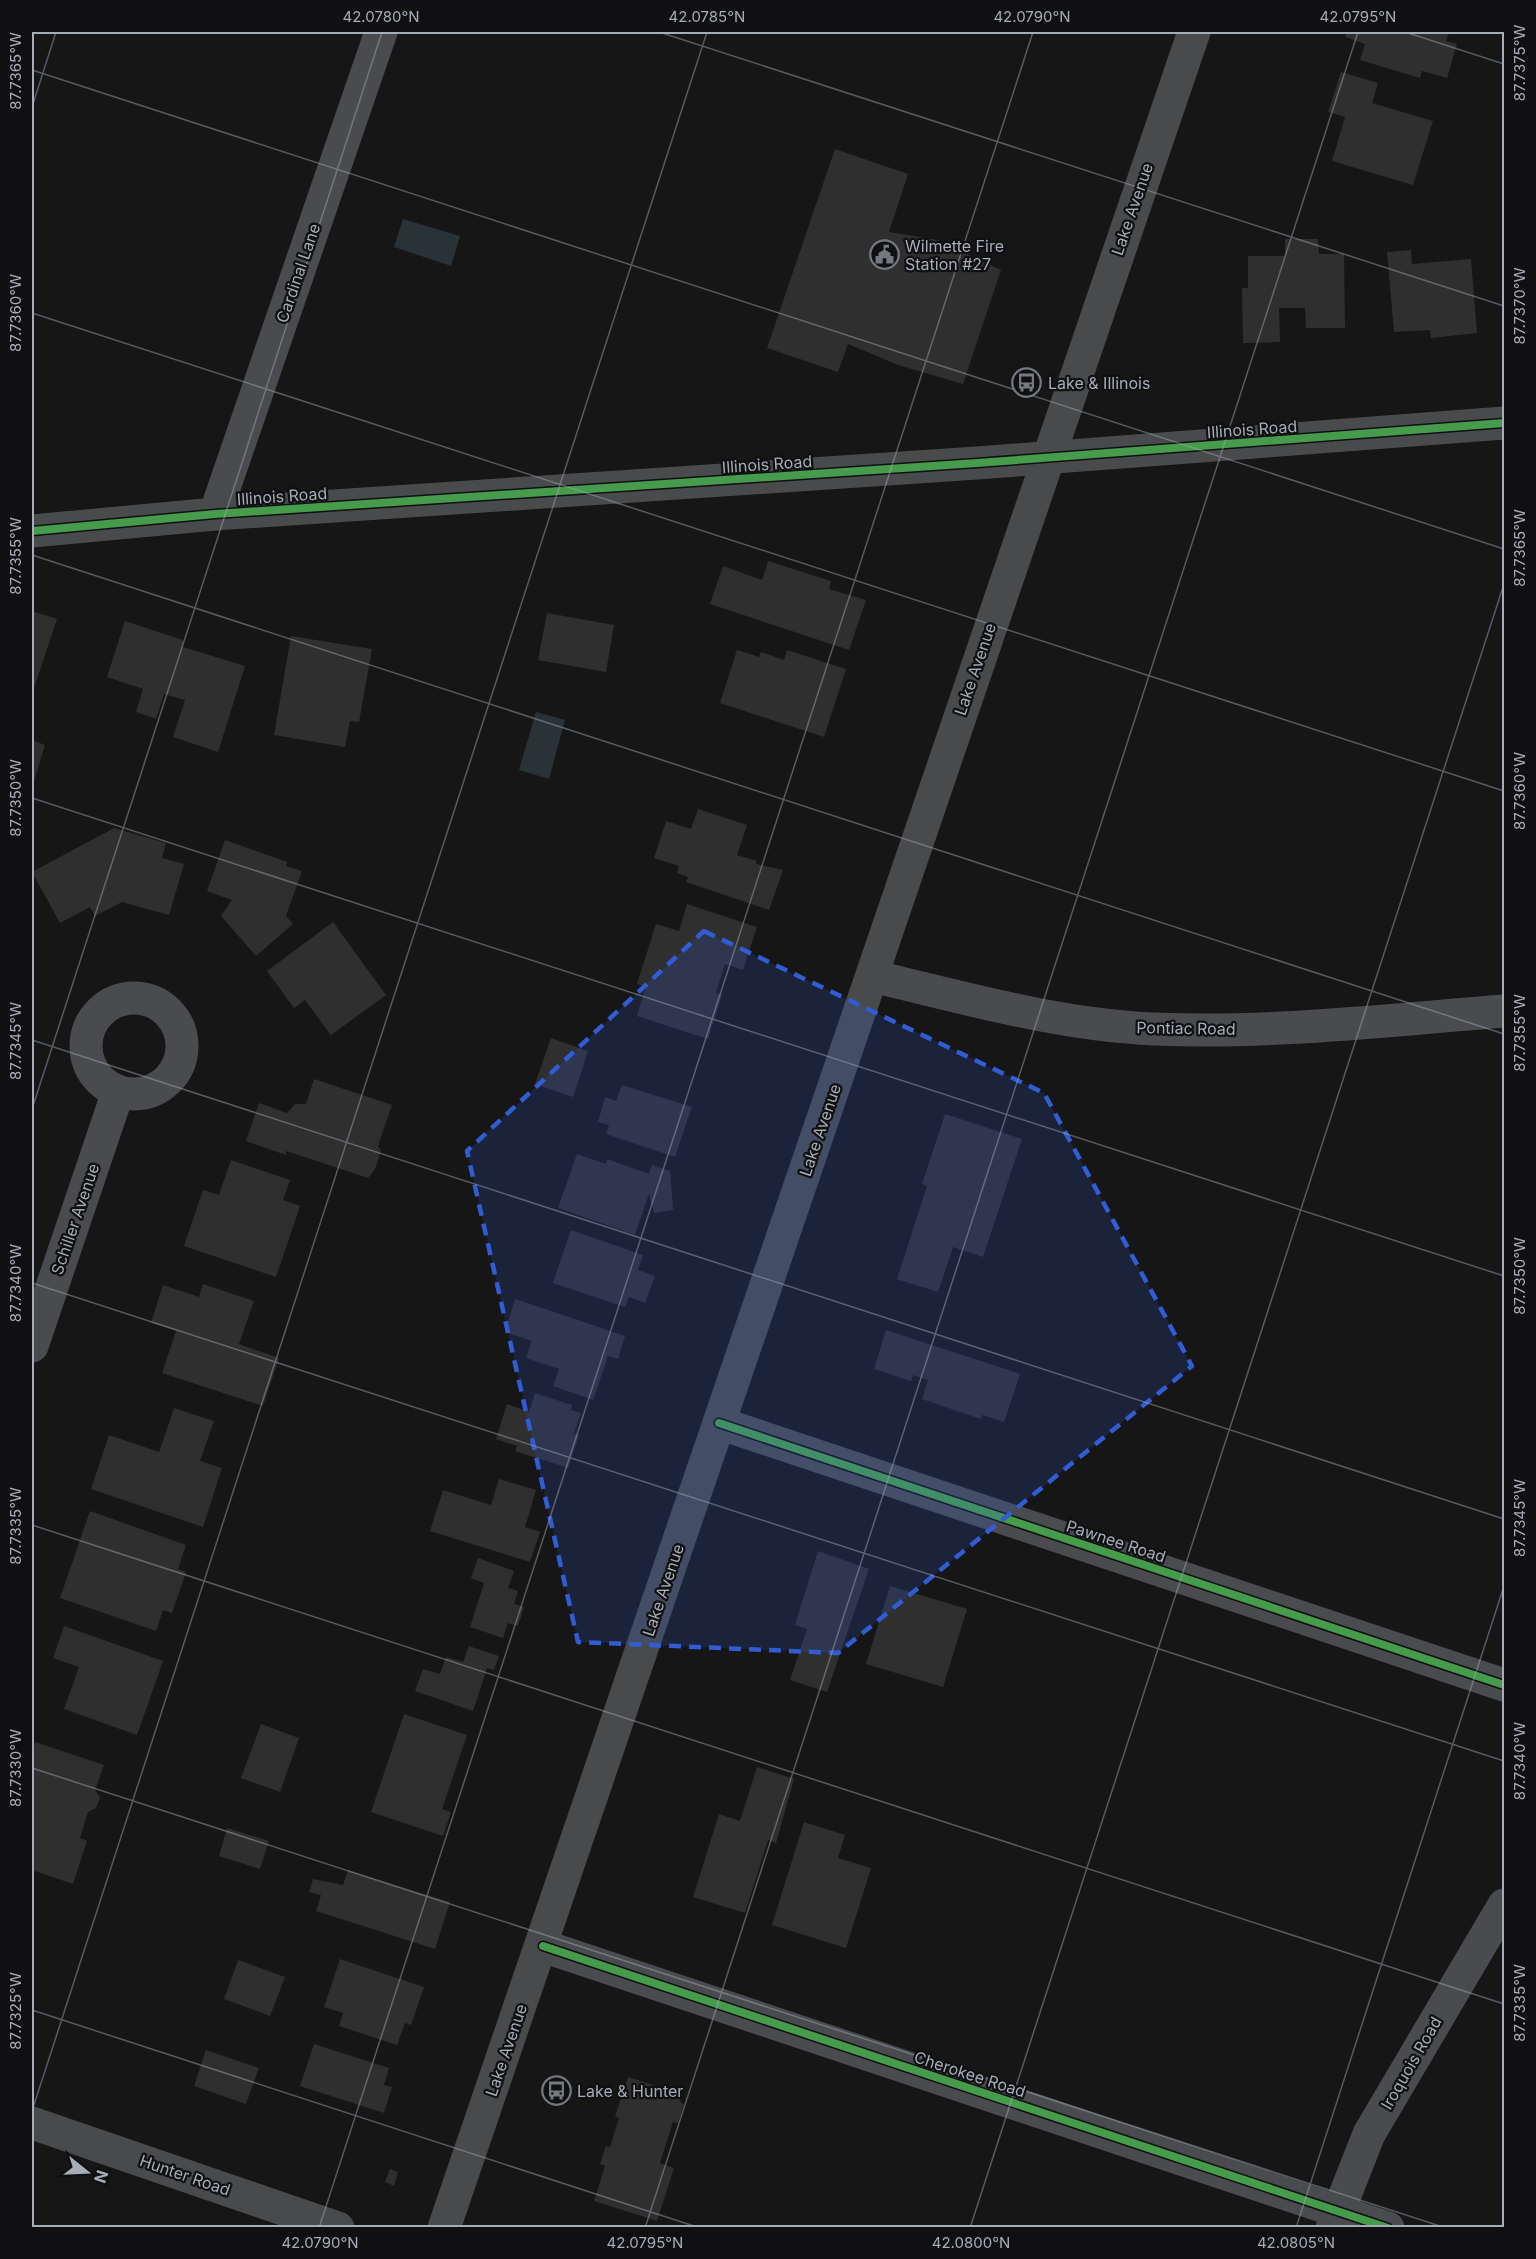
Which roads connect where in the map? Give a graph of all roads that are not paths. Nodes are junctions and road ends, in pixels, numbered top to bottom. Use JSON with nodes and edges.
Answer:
{"nodes":[{"id":1,"x":381,"y":32,"type":"edge"},
{"id":2,"x":1194,"y":32,"type":"edge"},
{"id":3,"x":1504,"y":423,"type":"edge"},
{"id":4,"x":1046,"y":458,"type":"junction"},
{"id":5,"x":214,"y":514,"type":"junction"},
{"id":6,"x":32,"y":531,"type":"edge"},
{"id":7,"x":872,"y":976,"type":"junction"},
{"id":8,"x":1504,"y":1011,"type":"edge"},
{"id":9,"x":118,"y":1092,"type":"dead end"},
{"id":10,"x":32,"y":1346,"type":"edge"},
{"id":11,"x":719,"y":1423,"type":"junction"},
{"id":12,"x":1504,"y":1685,"type":"edge"},
{"id":13,"x":1504,"y":1905,"type":"edge"},
{"id":14,"x":543,"y":1946,"type":"junction"},
{"id":15,"x":32,"y":2123,"type":"edge"},
{"id":16,"x":1334,"y":2219,"type":"edge"},
{"id":17,"x":338,"y":2228,"type":"edge"},
{"id":18,"x":444,"y":2228,"type":"edge"},
{"id":19,"x":1388,"y":2228,"type":"edge"}],
"edges":[{"from":1,"to":5,"type":"street","name":"Cardinal Lane"},
{"from":2,"to":4,"type":"main road","name":"Lake Avenue"},
{"from":3,"to":4,"type":"main road","name":"Illinois Road"},
{"from":4,"to":5,"type":"main road","name":"Illinois Road"},
{"from":4,"to":7,"type":"main road","name":"Lake Avenue"},
{"from":5,"to":6,"type":"main road","name":"Illinois Road"},
{"from":7,"to":8,"type":"street","name":"Pontiac Road"},
{"from":7,"to":11,"type":"main road","name":"Lake Avenue"},
{"from":9,"to":10,"type":"street","name":"Schiller Avenue"},
{"from":11,"to":12,"type":"street","name":"Pawnee Road"},
{"from":11,"to":14,"type":"main road","name":"Lake Avenue"},
{"from":13,"to":16,"type":"street","name":"Iroquois Road"},
{"from":14,"to":16,"type":"street","name":"Cherokee Road"},
{"from":14,"to":18,"type":"main road","name":"Lake Avenue"},
{"from":15,"to":17,"type":"main road","name":"Hunter Road"},
{"from":16,"to":19,"type":"street","name":"Cherokee Road"}]}
